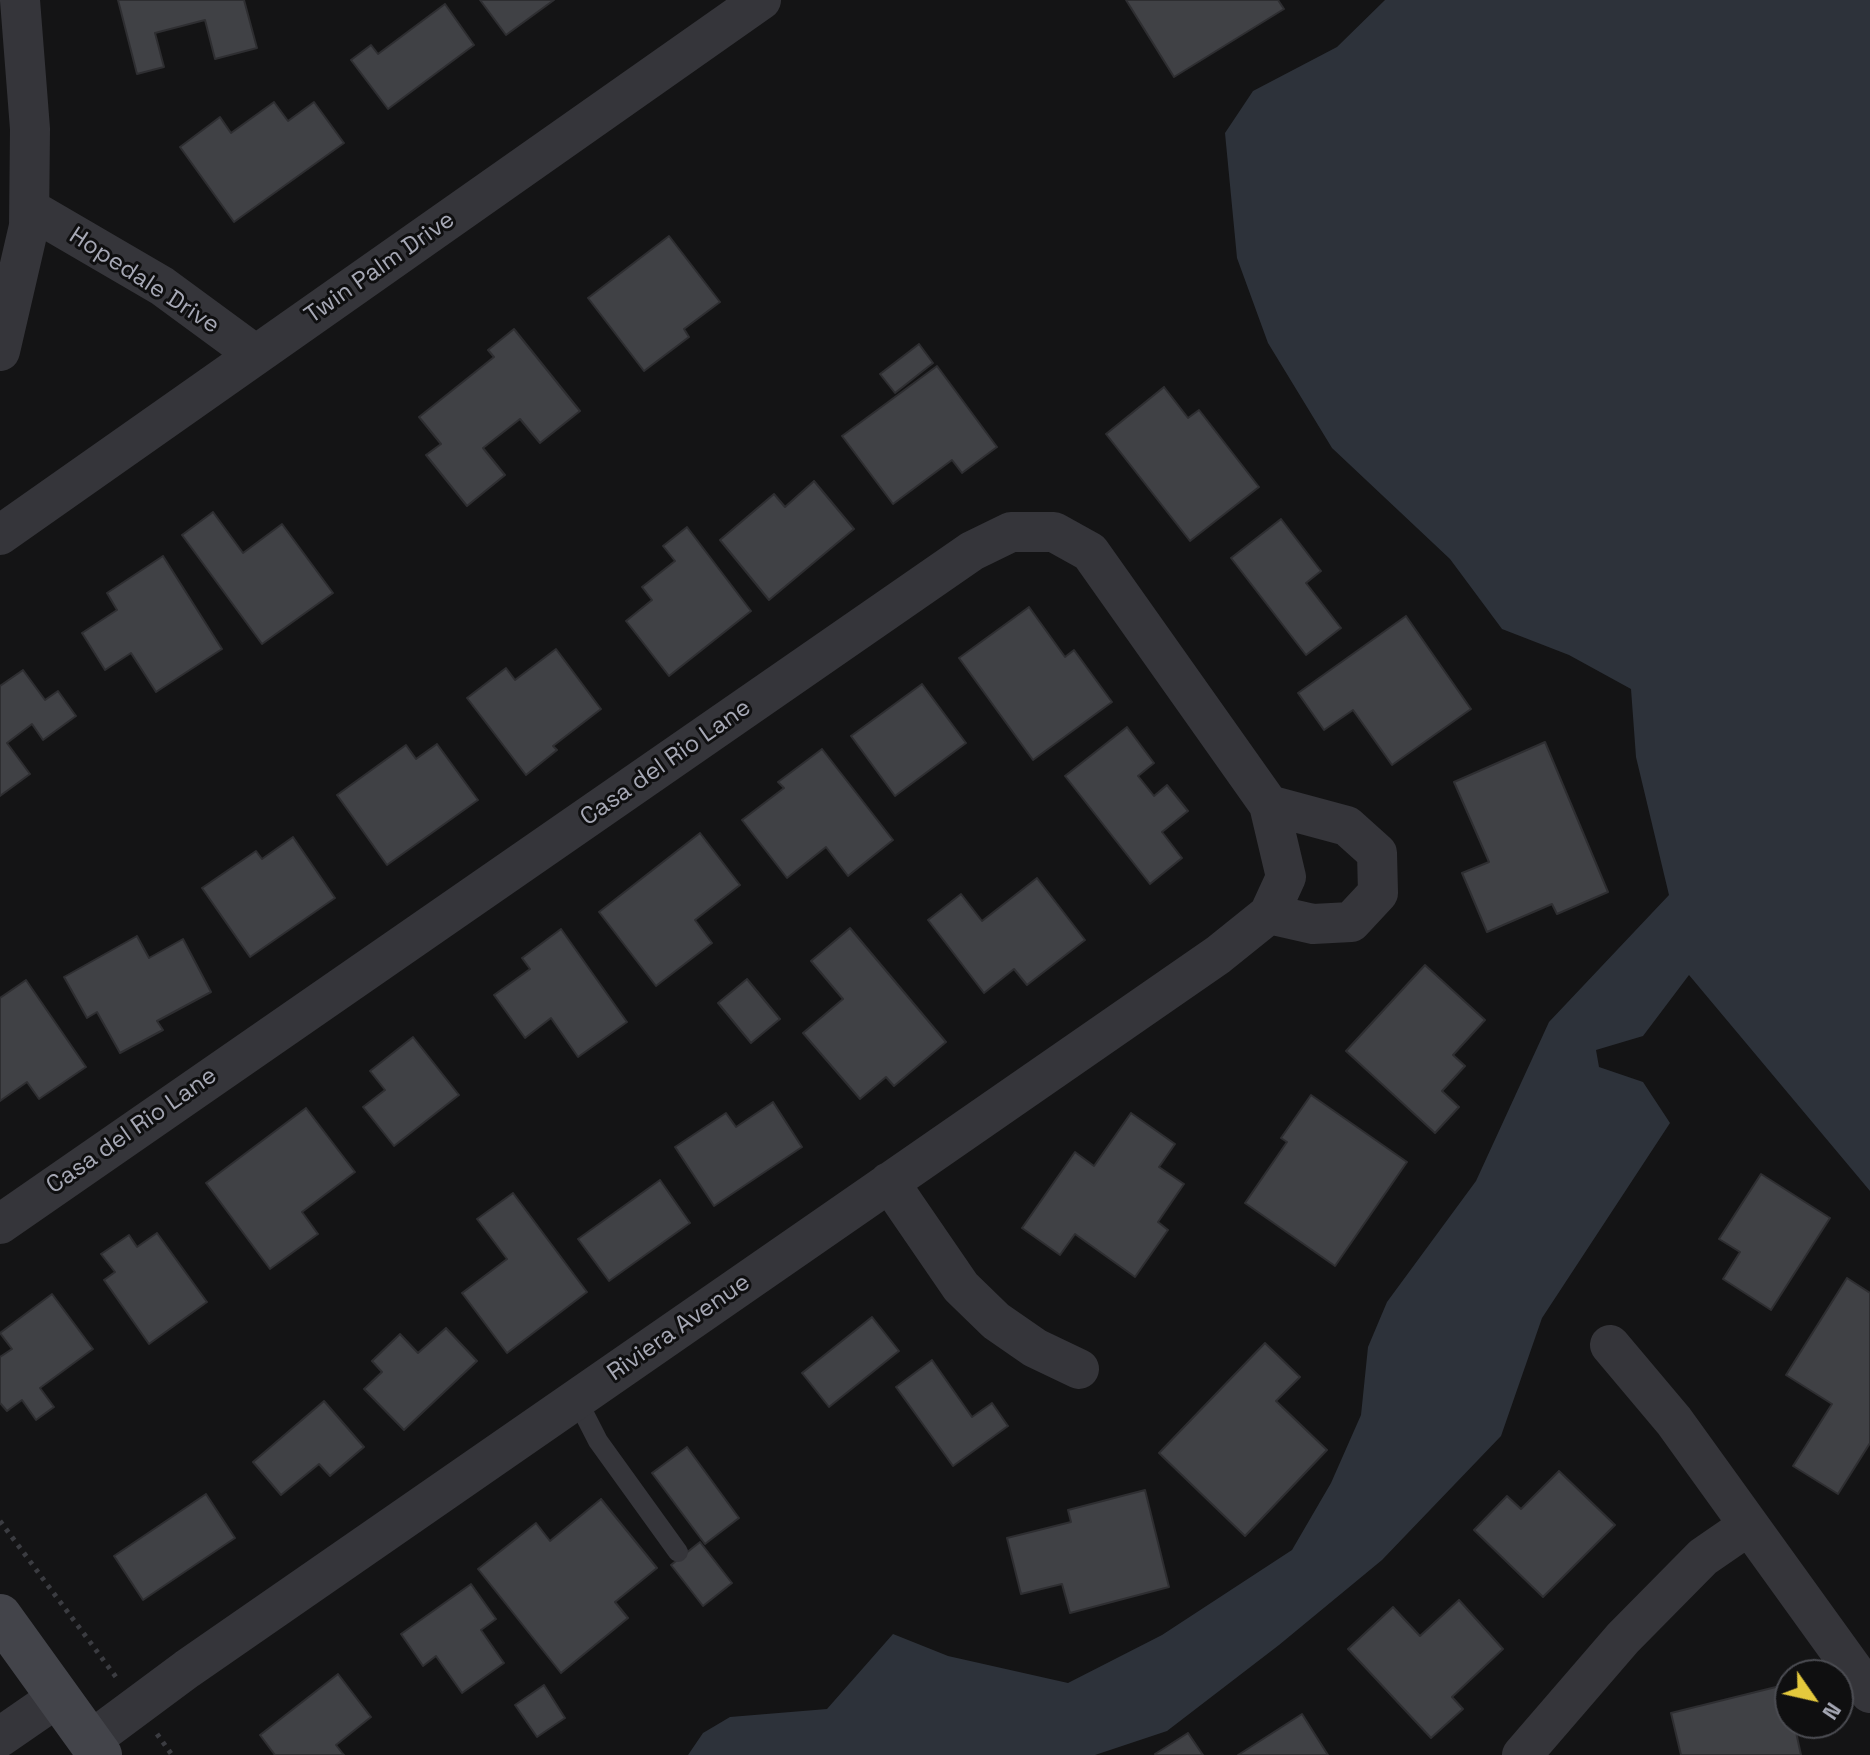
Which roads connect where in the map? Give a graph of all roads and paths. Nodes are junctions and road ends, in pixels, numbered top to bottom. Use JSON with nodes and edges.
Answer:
{"nodes":[{"id":1,"x":20,"y":0,"type":"edge"},
{"id":2,"x":761,"y":0,"type":"edge"},
{"id":3,"x":30,"y":209,"type":"junction"},
{"id":4,"x":0,"y":351,"type":"edge"},
{"id":5,"x":256,"y":355,"type":"junction"},
{"id":6,"x":0,"y":535,"type":"edge"},
{"id":7,"x":1269,"y":805,"type":"junction"},
{"id":8,"x":1269,"y":914,"type":"junction"},
{"id":9,"x":889,"y":1182,"type":"junction"},
{"id":10,"x":0,"y":1224,"type":"edge"},
{"id":11,"x":1610,"y":1345,"type":"dead end"},
{"id":12,"x":1079,"y":1369,"type":"dead end"},
{"id":13,"x":577,"y":1400,"type":"junction"},
{"id":14,"x":0,"y":1521,"type":"edge"},
{"id":15,"x":1748,"y":1526,"type":"junction"},
{"id":16,"x":678,"y":1552,"type":"dead end"},
{"id":17,"x":0,"y":1616,"type":"edge"},
{"id":18,"x":1870,"y":1693,"type":"edge"},
{"id":19,"x":58,"y":1697,"type":"junction"},
{"id":20,"x":137,"y":1706,"type":"junction"},
{"id":21,"x":0,"y":1737,"type":"edge"},
{"id":22,"x":95,"y":1748,"type":"edge"},
{"id":23,"x":172,"y":1755,"type":"edge"},
{"id":24,"x":1522,"y":1755,"type":"edge"}],
"edges":[{"from":1,"to":3,"type":"street"},
{"from":2,"to":5,"type":"street","name":"Twin Palm Drive"},
{"from":3,"to":4,"type":"street"},
{"from":3,"to":5,"type":"street","name":"Hopedale Drive"},
{"from":5,"to":6,"type":"street","name":"Twin Palm Drive"},
{"from":7,"to":8,"type":"street","name":"Riviera Avenue"},
{"from":7,"to":8,"type":"street"},
{"from":7,"to":10,"type":"street","name":"Casa del Rio Lane"},
{"from":8,"to":9,"type":"street","name":"Riviera Avenue"},
{"from":9,"to":12,"type":"street"},
{"from":9,"to":13,"type":"street","name":"Riviera Avenue"},
{"from":11,"to":15,"type":"street"},
{"from":13,"to":16,"type":"lane"},
{"from":13,"to":20,"type":"street","name":"Riviera Avenue"},
{"from":14,"to":20,"type":"path"},
{"from":15,"to":18,"type":"street"},
{"from":15,"to":24,"type":"street"},
{"from":17,"to":19,"type":"main road"},
{"from":19,"to":21,"type":"street"},
{"from":19,"to":22,"type":"main road"},
{"from":20,"to":22,"type":"street","name":"Riviera Avenue"},
{"from":20,"to":23,"type":"path"}]}
